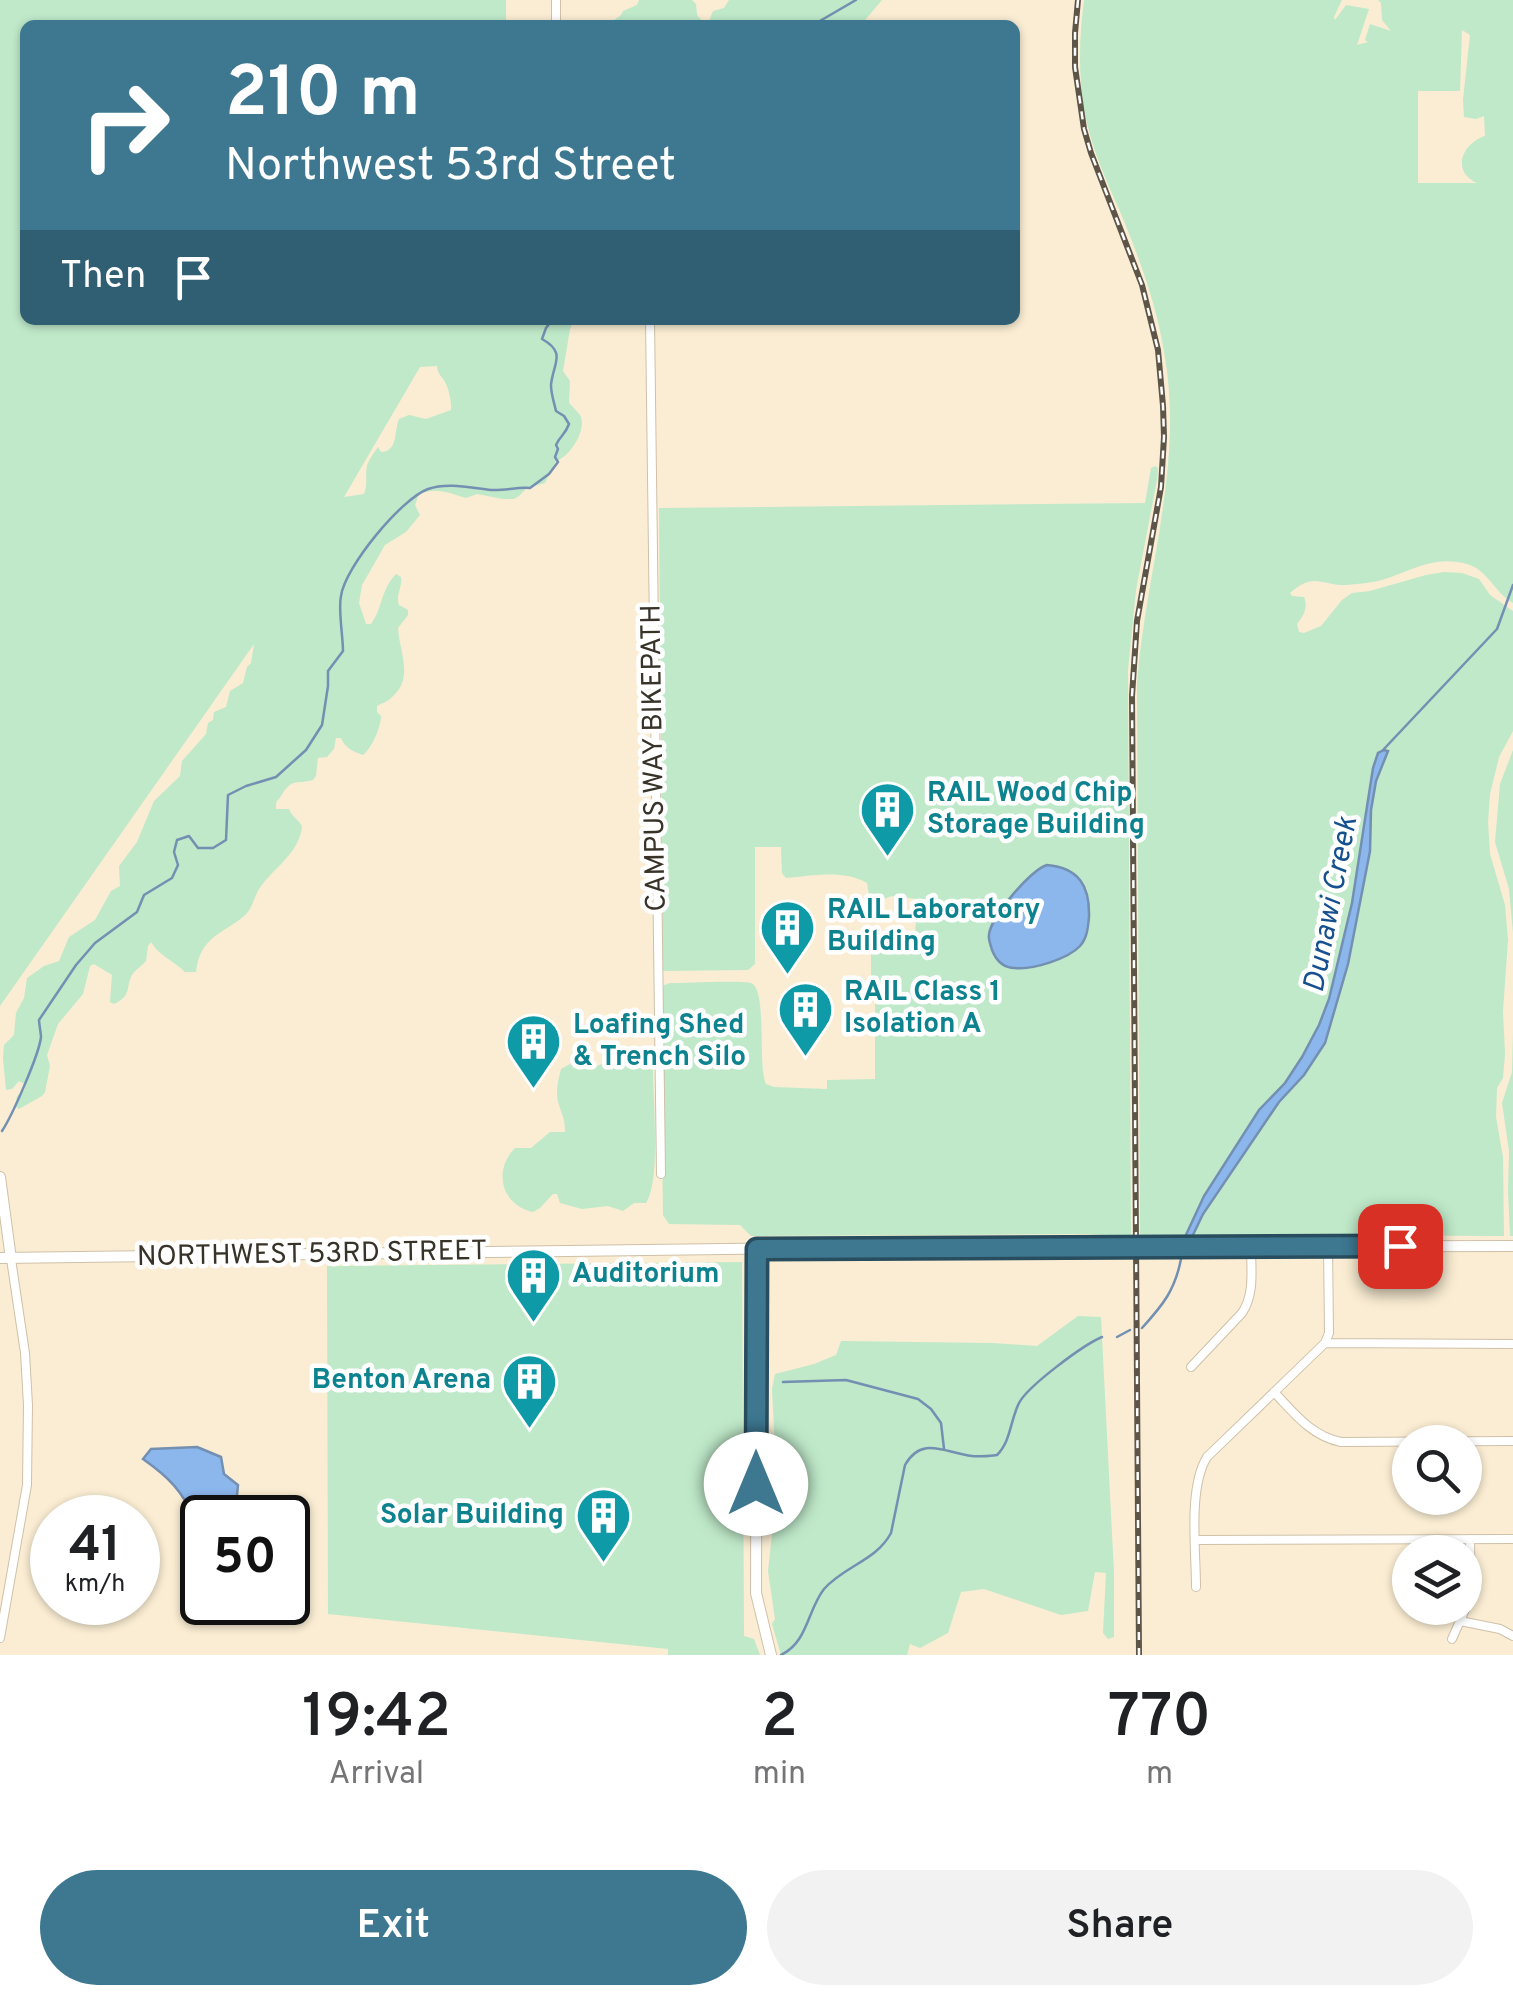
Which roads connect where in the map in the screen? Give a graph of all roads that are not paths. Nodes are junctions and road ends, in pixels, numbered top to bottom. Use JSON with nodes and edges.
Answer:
{"nodes":[{"id":1,"x":644,"y":325,"type":"edge"},
{"id":2,"x":650,"y":325,"type":"edge"},
{"id":3,"x":650,"y":342,"type":"junction"},
{"id":4,"x":660,"y":1174,"type":"dead end"},
{"id":5,"x":0,"y":1177,"type":"edge"},
{"id":6,"x":1251,"y":1246,"type":"junction"},
{"id":7,"x":1328,"y":1246,"type":"junction"},
{"id":8,"x":1513,"y":1246,"type":"edge"},
{"id":9,"x":757,"y":1249,"type":"junction"},
{"id":10,"x":6,"y":1258,"type":"edge"},
{"id":11,"x":1325,"y":1343,"type":"junction"},
{"id":12,"x":1513,"y":1344,"type":"edge"},
{"id":13,"x":1191,"y":1367,"type":"dead end"},
{"id":14,"x":1274,"y":1392,"type":"junction"},
{"id":15,"x":1513,"y":1441,"type":"edge"},
{"id":16,"x":1392,"y":1539,"type":"edge"},
{"id":17,"x":1482,"y":1539,"type":"edge"},
{"id":18,"x":1513,"y":1539,"type":"edge"},
{"id":19,"x":1196,"y":1540,"type":"junction"},
{"id":20,"x":1196,"y":1587,"type":"dead end"},
{"id":21,"x":1482,"y":1624,"type":"edge"},
{"id":22,"x":1458,"y":1625,"type":"edge"},
{"id":23,"x":1513,"y":1636,"type":"edge"},
{"id":24,"x":0,"y":1638,"type":"edge"},
{"id":25,"x":1452,"y":1639,"type":"dead end"},
{"id":26,"x":770,"y":1655,"type":"edge"}],
"edges":[{"from":1,"to":3,"type":"street","name":"CAMPUS WAY BIKEPATH"},
{"from":2,"to":3,"type":"street","name":"CAMPUS WAY BIKEPATH"},
{"from":3,"to":4,"type":"street","name":"CAMPUS WAY BIKEPATH"},
{"from":5,"to":10,"type":"main road"},
{"from":6,"to":7,"type":"main road","name":"NORTHWEST 53RD STREET"},
{"from":6,"to":9,"type":"main road","name":"NORTHWEST 53RD STREET"},
{"from":6,"to":13,"type":"street"},
{"from":7,"to":8,"type":"main road","name":"NORTHWEST 53RD STREET"},
{"from":7,"to":11,"type":"street"},
{"from":9,"to":10,"type":"main road","name":"NORTHWEST 53RD STREET"},
{"from":9,"to":26,"type":"main road"},
{"from":10,"to":24,"type":"street"},
{"from":11,"to":12,"type":"street"},
{"from":11,"to":14,"type":"street"},
{"from":14,"to":15,"type":"street"},
{"from":14,"to":19,"type":"street"},
{"from":16,"to":19,"type":"street"},
{"from":17,"to":18,"type":"street"},
{"from":19,"to":20,"type":"street"},
{"from":21,"to":23,"type":"street"},
{"from":22,"to":25,"type":"street"}]}
